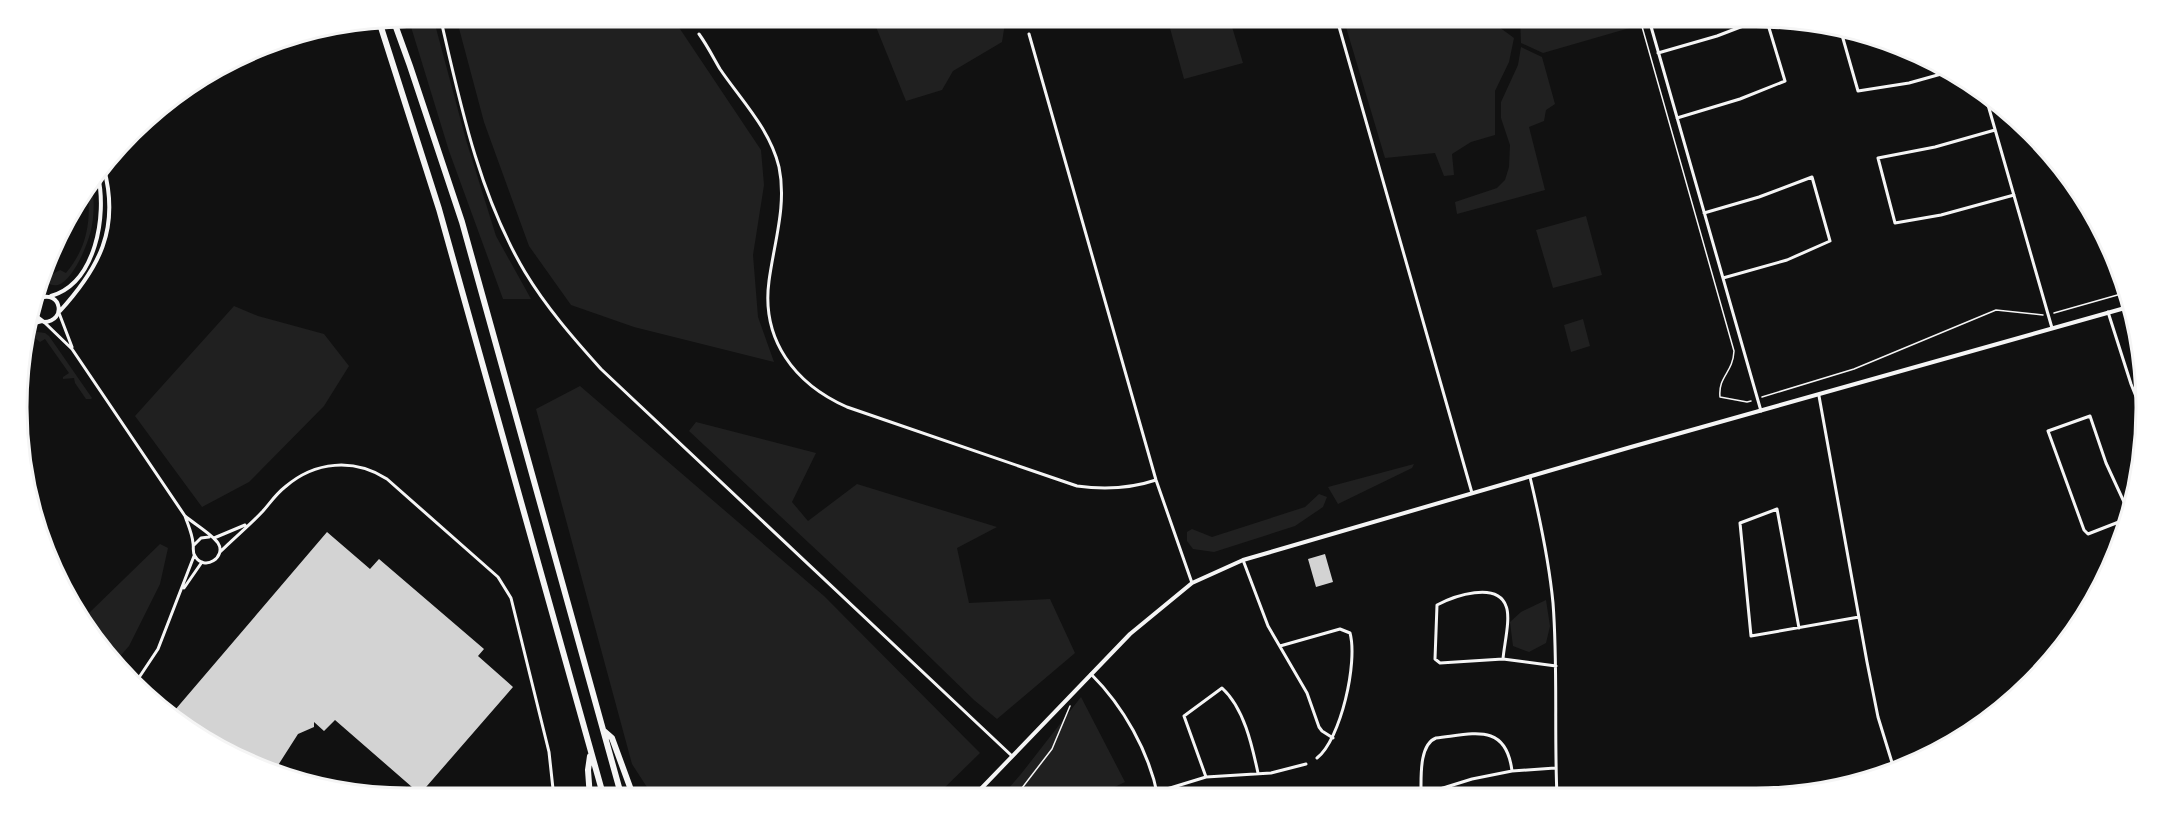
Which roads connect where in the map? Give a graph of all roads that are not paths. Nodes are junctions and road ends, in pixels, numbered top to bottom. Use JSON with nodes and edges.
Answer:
{"nodes":[{"id":1,"x":396,"y":27,"type":"edge"},
{"id":2,"x":443,"y":27,"type":"edge"},
{"id":3,"x":1339,"y":27,"type":"edge"},
{"id":4,"x":1651,"y":27,"type":"edge"},
{"id":5,"x":1741,"y":27,"type":"edge"},
{"id":6,"x":381,"y":28,"type":"edge"},
{"id":7,"x":1768,"y":28,"type":"edge"},
{"id":8,"x":1029,"y":33,"type":"dead end"},
{"id":9,"x":699,"y":34,"type":"dead end"},
{"id":10,"x":1843,"y":37,"type":"edge"},
{"id":11,"x":1658,"y":53,"type":"junction"},
{"id":12,"x":1940,"y":74,"type":"edge"},
{"id":13,"x":1989,"y":107,"type":"edge"},
{"id":14,"x":1677,"y":118,"type":"junction"},
{"id":15,"x":1995,"y":130,"type":"junction"},
{"id":16,"x":105,"y":177,"type":"edge"},
{"id":17,"x":99,"y":185,"type":"edge"},
{"id":18,"x":2013,"y":195,"type":"junction"},
{"id":19,"x":1704,"y":213,"type":"junction"},
{"id":20,"x":93,"y":250,"type":"junction"},
{"id":21,"x":102,"y":252,"type":"junction"},
{"id":22,"x":1723,"y":278,"type":"junction"},
{"id":23,"x":45,"y":292,"type":"edge"},
{"id":24,"x":50,"y":296,"type":"junction"},
{"id":25,"x":43,"y":297,"type":"edge"},
{"id":26,"x":2123,"y":308,"type":"edge"},
{"id":27,"x":59,"y":312,"type":"junction"},
{"id":28,"x":2108,"y":312,"type":"junction"},
{"id":29,"x":38,"y":316,"type":"edge"},
{"id":30,"x":43,"y":321,"type":"junction"},
{"id":31,"x":37,"y":323,"type":"edge"},
{"id":32,"x":2052,"y":328,"type":"junction"},
{"id":33,"x":72,"y":349,"type":"junction"},
{"id":34,"x":2135,"y":395,"type":"edge"},
{"id":35,"x":1819,"y":396,"type":"junction"},
{"id":36,"x":1761,"y":411,"type":"junction"},
{"id":37,"x":1530,"y":477,"type":"junction"},
{"id":38,"x":1156,"y":480,"type":"junction"},
{"id":39,"x":1472,"y":493,"type":"junction"},
{"id":40,"x":2124,"y":503,"type":"edge"},
{"id":41,"x":185,"y":516,"type":"junction"},
{"id":42,"x":2118,"y":522,"type":"edge"},
{"id":43,"x":247,"y":525,"type":"junction"},
{"id":44,"x":212,"y":538,"type":"junction"},
{"id":45,"x":194,"y":545,"type":"junction"},
{"id":46,"x":220,"y":552,"type":"junction"},
{"id":47,"x":194,"y":555,"type":"junction"},
{"id":48,"x":1243,"y":560,"type":"junction"},
{"id":49,"x":201,"y":562,"type":"junction"},
{"id":50,"x":1192,"y":583,"type":"junction"},
{"id":51,"x":181,"y":592,"type":"junction"},
{"id":52,"x":1859,"y":617,"type":"junction"},
{"id":53,"x":1799,"y":628,"type":"junction"},
{"id":54,"x":1280,"y":646,"type":"junction"},
{"id":55,"x":1503,"y":658,"type":"junction"},
{"id":56,"x":1556,"y":666,"type":"junction"},
{"id":57,"x":1091,"y":674,"type":"junction"},
{"id":58,"x":139,"y":678,"type":"edge"},
{"id":59,"x":603,"y":730,"type":"junction"},
{"id":60,"x":1333,"y":738,"type":"junction"},
{"id":61,"x":591,"y":753,"type":"junction"},
{"id":62,"x":1012,"y":756,"type":"junction"},
{"id":63,"x":1317,"y":758,"type":"dead end"},
{"id":64,"x":1892,"y":763,"type":"edge"},
{"id":65,"x":1306,"y":764,"type":"dead end"},
{"id":66,"x":1555,"y":768,"type":"junction"},
{"id":67,"x":1512,"y":771,"type":"junction"},
{"id":68,"x":1258,"y":773,"type":"junction"},
{"id":69,"x":1206,"y":777,"type":"junction"},
{"id":70,"x":554,"y":788,"type":"edge"},
{"id":71,"x":589,"y":788,"type":"edge"},
{"id":72,"x":601,"y":788,"type":"edge"},
{"id":73,"x":619,"y":788,"type":"edge"},
{"id":74,"x":630,"y":788,"type":"edge"},
{"id":75,"x":982,"y":788,"type":"edge"},
{"id":76,"x":1155,"y":788,"type":"edge"},
{"id":77,"x":1170,"y":788,"type":"edge"},
{"id":78,"x":1421,"y":788,"type":"edge"},
{"id":79,"x":1442,"y":788,"type":"edge"},
{"id":80,"x":1556,"y":788,"type":"edge"}],
"edges":[{"from":1,"to":59,"type":"highway"},
{"from":2,"to":62,"type":"street"},
{"from":3,"to":39,"type":"street"},
{"from":4,"to":11,"type":"street"},
{"from":5,"to":11,"type":"street"},
{"from":6,"to":61,"type":"highway"},
{"from":7,"to":14,"type":"street"},
{"from":8,"to":38,"type":"street"},
{"from":9,"to":38,"type":"street"},
{"from":10,"to":12,"type":"street"},
{"from":11,"to":14,"type":"street"},
{"from":13,"to":15,"type":"street"},
{"from":14,"to":19,"type":"street"},
{"from":15,"to":18,"type":"street"},
{"from":15,"to":18,"type":"street"},
{"from":16,"to":21,"type":"street"},
{"from":17,"to":20,"type":"street"},
{"from":18,"to":32,"type":"street"},
{"from":19,"to":22,"type":"street"},
{"from":19,"to":22,"type":"street"},
{"from":20,"to":21,"type":"street"},
{"from":20,"to":24,"type":"street"},
{"from":21,"to":27,"type":"street"},
{"from":22,"to":36,"type":"street"},
{"from":23,"to":24,"type":"street"},
{"from":24,"to":25,"type":"street"},
{"from":24,"to":27,"type":"street"},
{"from":26,"to":28,"type":"street"},
{"from":27,"to":30,"type":"street"},
{"from":27,"to":33,"type":"street"},
{"from":28,"to":32,"type":"street"},
{"from":28,"to":34,"type":"street"},
{"from":29,"to":30,"type":"street"},
{"from":30,"to":31,"type":"street"},
{"from":30,"to":33,"type":"street"},
{"from":32,"to":35,"type":"street"},
{"from":33,"to":41,"type":"street"},
{"from":35,"to":36,"type":"street"},
{"from":35,"to":52,"type":"street"},
{"from":36,"to":37,"type":"street"},
{"from":37,"to":39,"type":"street"},
{"from":37,"to":56,"type":"street"},
{"from":38,"to":50,"type":"street"},
{"from":39,"to":48,"type":"street"},
{"from":40,"to":42,"type":"street"},
{"from":41,"to":44,"type":"street"},
{"from":41,"to":45,"type":"street"},
{"from":43,"to":44,"type":"street"},
{"from":43,"to":46,"type":"street"},
{"from":43,"to":70,"type":"street"},
{"from":44,"to":45,"type":"street"},
{"from":44,"to":46,"type":"street"},
{"from":45,"to":47,"type":"street"},
{"from":46,"to":49,"type":"street"},
{"from":47,"to":49,"type":"street"},
{"from":47,"to":51,"type":"street"},
{"from":48,"to":50,"type":"street"},
{"from":48,"to":54,"type":"street"},
{"from":49,"to":51,"type":"street"},
{"from":50,"to":57,"type":"street"},
{"from":51,"to":58,"type":"street"},
{"from":52,"to":53,"type":"street"},
{"from":52,"to":64,"type":"street"},
{"from":53,"to":53,"type":"street"},
{"from":54,"to":60,"type":"street"},
{"from":54,"to":60,"type":"street"},
{"from":55,"to":55,"type":"street"},
{"from":55,"to":56,"type":"street"},
{"from":56,"to":66,"type":"street"},
{"from":57,"to":62,"type":"street"},
{"from":57,"to":76,"type":"street"},
{"from":59,"to":73,"type":"highway"},
{"from":59,"to":74,"type":"highway"},
{"from":60,"to":63,"type":"street"},
{"from":61,"to":71,"type":"highway"},
{"from":61,"to":72,"type":"highway"},
{"from":62,"to":75,"type":"street"},
{"from":65,"to":68,"type":"street"},
{"from":66,"to":67,"type":"street"},
{"from":66,"to":80,"type":"street"},
{"from":67,"to":78,"type":"street"},
{"from":67,"to":79,"type":"street"},
{"from":68,"to":69,"type":"street"},
{"from":68,"to":69,"type":"street"},
{"from":69,"to":77,"type":"street"}]}
